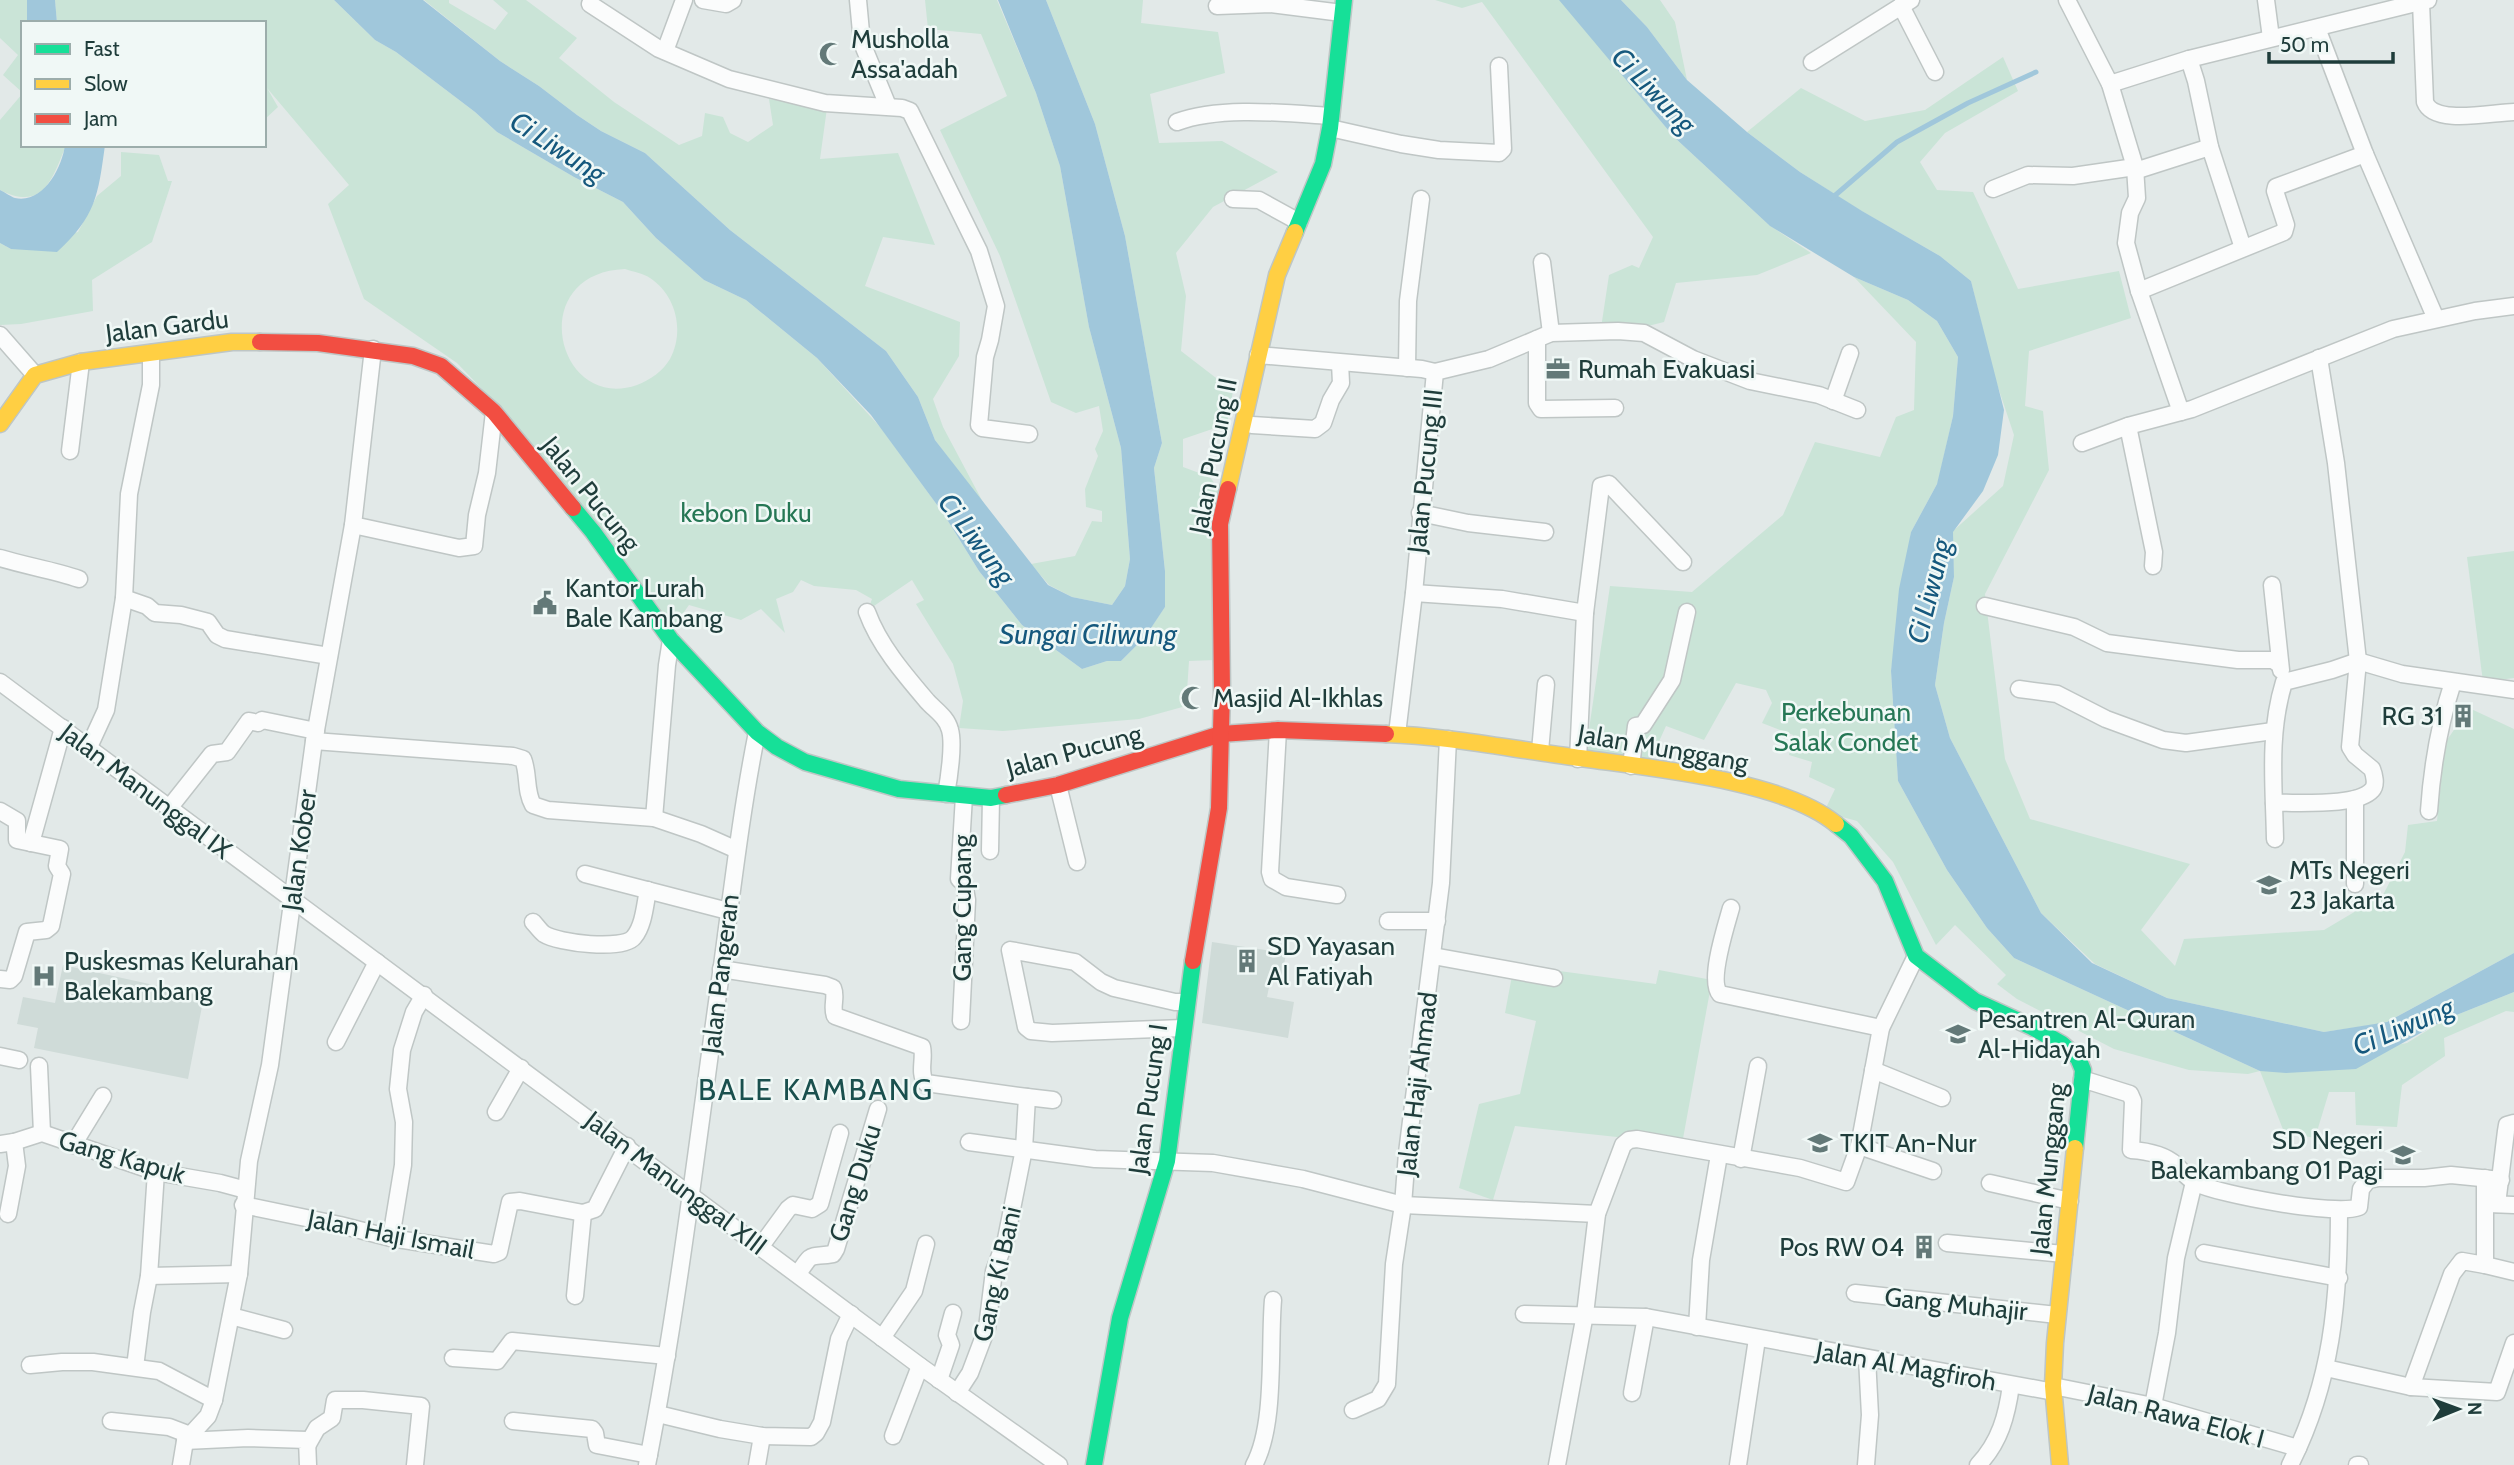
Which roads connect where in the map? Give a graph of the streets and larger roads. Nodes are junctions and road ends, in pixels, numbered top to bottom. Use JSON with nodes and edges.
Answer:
{"nodes":[{"id":1,"x":684,"y":0,"type":"edge"},
{"id":2,"x":703,"y":0,"type":"edge"},
{"id":3,"x":733,"y":0,"type":"edge"},
{"id":4,"x":858,"y":0,"type":"edge"},
{"id":5,"x":2067,"y":0,"type":"edge"},
{"id":6,"x":2266,"y":0,"type":"edge"},
{"id":7,"x":589,"y":1,"type":"edge"},
{"id":8,"x":2420,"y":1,"type":"edge"},
{"id":9,"x":1906,"y":3,"type":"edge"},
{"id":10,"x":1217,"y":6,"type":"dead end"},
{"id":11,"x":1343,"y":6,"type":"edge"},
{"id":12,"x":2317,"y":28,"type":"junction"},
{"id":13,"x":2271,"y":38,"type":"junction"},
{"id":14,"x":664,"y":51,"type":"junction"},
{"id":15,"x":2189,"y":59,"type":"junction"},
{"id":16,"x":1812,"y":62,"type":"dead end"},
{"id":17,"x":1499,"y":66,"type":"dead end"},
{"id":18,"x":1936,"y":72,"type":"dead end"},
{"id":19,"x":2110,"y":84,"type":"junction"},
{"id":20,"x":888,"y":106,"type":"junction"},
{"id":21,"x":2514,"y":112,"type":"edge"},
{"id":22,"x":1177,"y":122,"type":"dead end"},
{"id":23,"x":1331,"y":122,"type":"junction"},
{"id":24,"x":2210,"y":147,"type":"junction"},
{"id":25,"x":2365,"y":154,"type":"junction"},
{"id":26,"x":2135,"y":169,"type":"junction"},
{"id":27,"x":1993,"y":189,"type":"dead end"},
{"id":28,"x":1233,"y":199,"type":"dead end"},
{"id":29,"x":1421,"y":199,"type":"dead end"},
{"id":30,"x":1298,"y":222,"type":"junction"},
{"id":31,"x":2243,"y":248,"type":"junction"},
{"id":32,"x":1542,"y":262,"type":"dead end"},
{"id":33,"x":2139,"y":291,"type":"junction"},
{"id":34,"x":2514,"y":306,"type":"edge"},
{"id":35,"x":2436,"y":319,"type":"junction"},
{"id":36,"x":0,"y":335,"type":"edge"},
{"id":37,"x":1544,"y":336,"type":"junction"},
{"id":38,"x":370,"y":349,"type":"junction"},
{"id":39,"x":1850,"y":353,"type":"dead end"},
{"id":40,"x":150,"y":355,"type":"junction"},
{"id":41,"x":1258,"y":355,"type":"junction"},
{"id":42,"x":2319,"y":358,"type":"junction"},
{"id":43,"x":81,"y":362,"type":"junction"},
{"id":44,"x":1340,"y":363,"type":"junction"},
{"id":45,"x":1407,"y":368,"type":"junction"},
{"id":46,"x":1435,"y":372,"type":"junction"},
{"id":47,"x":35,"y":375,"type":"junction"},
{"id":48,"x":1833,"y":401,"type":"junction"},
{"id":49,"x":1615,"y":408,"type":"dead end"},
{"id":50,"x":1857,"y":410,"type":"dead end"},
{"id":51,"x":494,"y":412,"type":"junction"},
{"id":52,"x":2181,"y":412,"type":"junction"},
{"id":53,"x":3,"y":414,"type":"edge"},
{"id":54,"x":1252,"y":425,"type":"dead end"},
{"id":55,"x":2128,"y":426,"type":"junction"},
{"id":56,"x":1029,"y":434,"type":"dead end"},
{"id":57,"x":2082,"y":443,"type":"dead end"},
{"id":58,"x":70,"y":451,"type":"dead end"},
{"id":59,"x":1420,"y":513,"type":"junction"},
{"id":60,"x":353,"y":525,"type":"junction"},
{"id":61,"x":1545,"y":532,"type":"dead end"},
{"id":62,"x":0,"y":558,"type":"edge"},
{"id":63,"x":1683,"y":562,"type":"dead end"},
{"id":64,"x":2153,"y":566,"type":"dead end"},
{"id":65,"x":79,"y":579,"type":"dead end"},
{"id":66,"x":2272,"y":585,"type":"dead end"},
{"id":67,"x":1414,"y":593,"type":"junction"},
{"id":68,"x":124,"y":598,"type":"junction"},
{"id":69,"x":1985,"y":606,"type":"dead end"},
{"id":70,"x":867,"y":612,"type":"dead end"},
{"id":71,"x":1688,"y":612,"type":"dead end"},
{"id":72,"x":1585,"y":613,"type":"junction"},
{"id":73,"x":671,"y":640,"type":"junction"},
{"id":74,"x":329,"y":656,"type":"junction"},
{"id":75,"x":2358,"y":661,"type":"junction"},
{"id":76,"x":2279,"y":664,"type":"junction"},
{"id":77,"x":0,"y":682,"type":"edge"},
{"id":78,"x":2284,"y":682,"type":"junction"},
{"id":79,"x":2453,"y":682,"type":"junction"},
{"id":80,"x":1546,"y":684,"type":"dead end"},
{"id":81,"x":2019,"y":690,"type":"dead end"},
{"id":82,"x":2514,"y":690,"type":"edge"},
{"id":83,"x":62,"y":728,"type":"junction"},
{"id":84,"x":1278,"y":730,"type":"junction"},
{"id":85,"x":2273,"y":731,"type":"junction"},
{"id":86,"x":757,"y":732,"type":"junction"},
{"id":87,"x":1221,"y":734,"type":"junction"},
{"id":88,"x":1397,"y":734,"type":"junction"},
{"id":89,"x":315,"y":736,"type":"junction"},
{"id":90,"x":1448,"y":739,"type":"junction"},
{"id":91,"x":89,"y":747,"type":"junction"},
{"id":92,"x":1540,"y":751,"type":"junction"},
{"id":93,"x":1578,"y":759,"type":"junction"},
{"id":94,"x":1631,"y":766,"type":"junction"},
{"id":95,"x":1058,"y":785,"type":"junction"},
{"id":96,"x":946,"y":794,"type":"junction"},
{"id":97,"x":964,"y":796,"type":"junction"},
{"id":98,"x":991,"y":798,"type":"junction"},
{"id":99,"x":2355,"y":799,"type":"junction"},
{"id":100,"x":2274,"y":803,"type":"junction"},
{"id":101,"x":170,"y":807,"type":"junction"},
{"id":102,"x":0,"y":811,"type":"edge"},
{"id":103,"x":2430,"y":811,"type":"dead end"},
{"id":104,"x":654,"y":818,"type":"junction"},
{"id":105,"x":2275,"y":839,"type":"dead end"},
{"id":106,"x":31,"y":843,"type":"junction"},
{"id":107,"x":737,"y":850,"type":"junction"},
{"id":108,"x":990,"y":851,"type":"dead end"},
{"id":109,"x":1077,"y":862,"type":"dead end"},
{"id":110,"x":585,"y":874,"type":"dead end"},
{"id":111,"x":2355,"y":884,"type":"dead end"},
{"id":112,"x":648,"y":890,"type":"junction"},
{"id":113,"x":1337,"y":895,"type":"dead end"},
{"id":114,"x":292,"y":900,"type":"junction"},
{"id":115,"x":1731,"y":908,"type":"dead end"},
{"id":116,"x":728,"y":911,"type":"junction"},
{"id":117,"x":1388,"y":921,"type":"dead end"},
{"id":118,"x":533,"y":922,"type":"dead end"},
{"id":119,"x":1437,"y":922,"type":"junction"},
{"id":120,"x":1433,"y":956,"type":"junction"},
{"id":121,"x":1916,"y":956,"type":"junction"},
{"id":122,"x":377,"y":962,"type":"junction"},
{"id":123,"x":722,"y":969,"type":"junction"},
{"id":124,"x":1554,"y":978,"type":"dead end"},
{"id":125,"x":0,"y":979,"type":"edge"},
{"id":126,"x":424,"y":995,"type":"junction"},
{"id":127,"x":1186,"y":1002,"type":"junction"},
{"id":128,"x":961,"y":1021,"type":"dead end"},
{"id":129,"x":1183,"y":1028,"type":"junction"},
{"id":130,"x":1881,"y":1028,"type":"junction"},
{"id":131,"x":336,"y":1042,"type":"dead end"},
{"id":132,"x":0,"y":1056,"type":"edge"},
{"id":133,"x":19,"y":1060,"type":"dead end"},
{"id":134,"x":39,"y":1066,"type":"dead end"},
{"id":135,"x":1758,"y":1066,"type":"dead end"},
{"id":136,"x":521,"y":1068,"type":"junction"},
{"id":137,"x":1873,"y":1070,"type":"junction"},
{"id":138,"x":2082,"y":1079,"type":"junction"},
{"id":139,"x":103,"y":1096,"type":"dead end"},
{"id":140,"x":1027,"y":1097,"type":"junction"},
{"id":141,"x":1942,"y":1098,"type":"dead end"},
{"id":142,"x":1052,"y":1100,"type":"dead end"},
{"id":143,"x":878,"y":1110,"type":"dead end"},
{"id":144,"x":496,"y":1112,"type":"dead end"},
{"id":145,"x":2514,"y":1123,"type":"edge"},
{"id":146,"x":43,"y":1133,"type":"junction"},
{"id":147,"x":841,"y":1133,"type":"dead end"},
{"id":148,"x":970,"y":1142,"type":"dead end"},
{"id":149,"x":7,"y":1143,"type":"edge"},
{"id":150,"x":73,"y":1145,"type":"junction"},
{"id":151,"x":627,"y":1146,"type":"junction"},
{"id":152,"x":1859,"y":1146,"type":"junction"},
{"id":153,"x":1024,"y":1149,"type":"junction"},
{"id":154,"x":1719,"y":1155,"type":"junction"},
{"id":155,"x":1741,"y":1159,"type":"junction"},
{"id":156,"x":1167,"y":1161,"type":"junction"},
{"id":157,"x":1933,"y":1171,"type":"dead end"},
{"id":158,"x":156,"y":1172,"type":"junction"},
{"id":159,"x":2493,"y":1179,"type":"junction"},
{"id":160,"x":2194,"y":1182,"type":"junction"},
{"id":161,"x":1990,"y":1183,"type":"dead end"},
{"id":162,"x":690,"y":1194,"type":"junction"},
{"id":163,"x":245,"y":1198,"type":"junction"},
{"id":164,"x":2070,"y":1201,"type":"junction"},
{"id":165,"x":2491,"y":1204,"type":"junction"},
{"id":166,"x":1403,"y":1205,"type":"junction"},
{"id":167,"x":2514,"y":1205,"type":"edge"},
{"id":168,"x":2339,"y":1210,"type":"junction"},
{"id":169,"x":583,"y":1213,"type":"junction"},
{"id":170,"x":9,"y":1214,"type":"dead end"},
{"id":171,"x":1597,"y":1214,"type":"junction"},
{"id":172,"x":391,"y":1238,"type":"junction"},
{"id":173,"x":1947,"y":1243,"type":"dead end"},
{"id":174,"x":926,"y":1244,"type":"dead end"},
{"id":175,"x":761,"y":1247,"type":"junction"},
{"id":176,"x":2204,"y":1253,"type":"dead end"},
{"id":177,"x":2064,"y":1254,"type":"junction"},
{"id":178,"x":2485,"y":1265,"type":"junction"},
{"id":179,"x":2514,"y":1272,"type":"edge"},
{"id":180,"x":239,"y":1274,"type":"junction"},
{"id":181,"x":798,"y":1274,"type":"junction"},
{"id":182,"x":149,"y":1276,"type":"junction"},
{"id":183,"x":2339,"y":1278,"type":"junction"},
{"id":184,"x":1855,"y":1293,"type":"dead end"},
{"id":185,"x":575,"y":1296,"type":"dead end"},
{"id":186,"x":1273,"y":1300,"type":"dead end"},
{"id":187,"x":953,"y":1312,"type":"dead end"},
{"id":188,"x":850,"y":1314,"type":"junction"},
{"id":189,"x":1524,"y":1314,"type":"dead end"},
{"id":190,"x":1585,"y":1314,"type":"junction"},
{"id":191,"x":231,"y":1315,"type":"junction"},
{"id":192,"x":2057,"y":1315,"type":"junction"},
{"id":193,"x":1646,"y":1317,"type":"junction"},
{"id":194,"x":1697,"y":1327,"type":"junction"},
{"id":195,"x":284,"y":1330,"type":"dead end"},
{"id":196,"x":882,"y":1338,"type":"junction"},
{"id":197,"x":1757,"y":1339,"type":"junction"},
{"id":198,"x":2514,"y":1343,"type":"edge"},
{"id":199,"x":667,"y":1356,"type":"junction"},
{"id":200,"x":453,"y":1358,"type":"dead end"},
{"id":201,"x":1867,"y":1358,"type":"junction"},
{"id":202,"x":30,"y":1365,"type":"dead end"},
{"id":203,"x":920,"y":1366,"type":"junction"},
{"id":204,"x":135,"y":1367,"type":"junction"},
{"id":205,"x":2326,"y":1368,"type":"junction"},
{"id":206,"x":939,"y":1380,"type":"junction"},
{"id":207,"x":2011,"y":1385,"type":"junction"},
{"id":208,"x":2411,"y":1387,"type":"junction"},
{"id":209,"x":2054,"y":1389,"type":"junction"},
{"id":210,"x":957,"y":1393,"type":"junction"},
{"id":211,"x":1632,"y":1393,"type":"dead end"},
{"id":212,"x":214,"y":1400,"type":"junction"},
{"id":213,"x":2152,"y":1406,"type":"junction"},
{"id":214,"x":1353,"y":1410,"type":"dead end"},
{"id":215,"x":658,"y":1414,"type":"junction"},
{"id":216,"x":111,"y":1421,"type":"dead end"},
{"id":217,"x":513,"y":1421,"type":"dead end"},
{"id":218,"x":762,"y":1436,"type":"junction"},
{"id":219,"x":893,"y":1436,"type":"dead end"},
{"id":220,"x":188,"y":1438,"type":"junction"},
{"id":221,"x":308,"y":1444,"type":"junction"},
{"id":222,"x":2298,"y":1448,"type":"junction"},
{"id":223,"x":648,"y":1460,"type":"edge"},
{"id":224,"x":181,"y":1465,"type":"edge"},
{"id":225,"x":308,"y":1465,"type":"edge"},
{"id":226,"x":415,"y":1465,"type":"edge"},
{"id":227,"x":757,"y":1465,"type":"edge"},
{"id":228,"x":1059,"y":1465,"type":"edge"},
{"id":229,"x":1094,"y":1465,"type":"edge"},
{"id":230,"x":1254,"y":1465,"type":"edge"},
{"id":231,"x":1557,"y":1465,"type":"edge"},
{"id":232,"x":1738,"y":1465,"type":"edge"},
{"id":233,"x":1866,"y":1465,"type":"edge"},
{"id":234,"x":1978,"y":1465,"type":"edge"},
{"id":235,"x":2060,"y":1465,"type":"edge"},
{"id":236,"x":2290,"y":1465,"type":"edge"}],
"edges":[{"from":1,"to":14,"type":"street"},
{"from":2,"to":3,"type":"street"},
{"from":4,"to":20,"type":"street"},
{"from":5,"to":19,"type":"street"},
{"from":6,"to":13,"type":"street"},
{"from":7,"to":14,"type":"street"},
{"from":8,"to":12,"type":"street"},
{"from":8,"to":21,"type":"street"},
{"from":9,"to":16,"type":"street"},
{"from":9,"to":18,"type":"street"},
{"from":10,"to":11,"type":"street"},
{"from":11,"to":23,"type":"street","name":"Jalan Pucung II"},
{"from":12,"to":13,"type":"street"},
{"from":12,"to":25,"type":"street"},
{"from":13,"to":15,"type":"street"},
{"from":14,"to":20,"type":"street"},
{"from":15,"to":19,"type":"street"},
{"from":15,"to":24,"type":"street"},
{"from":17,"to":23,"type":"street"},
{"from":19,"to":26,"type":"street"},
{"from":20,"to":56,"type":"street"},
{"from":22,"to":23,"type":"street"},
{"from":23,"to":30,"type":"street","name":"Jalan Pucung II"},
{"from":24,"to":26,"type":"street"},
{"from":24,"to":31,"type":"street"},
{"from":25,"to":31,"type":"street"},
{"from":25,"to":35,"type":"street"},
{"from":26,"to":27,"type":"street"},
{"from":26,"to":33,"type":"street"},
{"from":28,"to":30,"type":"street"},
{"from":29,"to":45,"type":"street"},
{"from":30,"to":41,"type":"street","name":"Jalan Pucung II"},
{"from":31,"to":33,"type":"street"},
{"from":32,"to":37,"type":"street"},
{"from":33,"to":52,"type":"street"},
{"from":34,"to":35,"type":"street"},
{"from":35,"to":42,"type":"street"},
{"from":36,"to":47,"type":"street"},
{"from":37,"to":46,"type":"street","name":"Jalan Pucung III"},
{"from":37,"to":48,"type":"street","name":"Jalan Pucung III"},
{"from":37,"to":49,"type":"street"},
{"from":38,"to":40,"type":"street","name":"Jalan Gardu"},
{"from":38,"to":51,"type":"street","name":"Jalan Pucung"},
{"from":38,"to":60,"type":"street","name":"Jalan Kober"},
{"from":39,"to":48,"type":"street"},
{"from":40,"to":43,"type":"street","name":"Jalan Gardu"},
{"from":40,"to":68,"type":"street"},
{"from":41,"to":44,"type":"street","name":"Jalan Pucung II"},
{"from":41,"to":87,"type":"street","name":"Jalan Pucung II"},
{"from":42,"to":52,"type":"street"},
{"from":42,"to":75,"type":"street"},
{"from":43,"to":47,"type":"street","name":"Jalan Gardu"},
{"from":43,"to":58,"type":"street"},
{"from":44,"to":45,"type":"street","name":"Jalan Pucung II"},
{"from":44,"to":54,"type":"street"},
{"from":45,"to":46,"type":"street","name":"Jalan Pucung II"},
{"from":46,"to":59,"type":"street","name":"Jalan Pucung III"},
{"from":47,"to":53,"type":"street"},
{"from":48,"to":50,"type":"street","name":"Jalan Pucung III"},
{"from":51,"to":60,"type":"street"},
{"from":51,"to":73,"type":"street","name":"Jalan Pucung"},
{"from":52,"to":55,"type":"street"},
{"from":55,"to":57,"type":"street"},
{"from":55,"to":64,"type":"street"},
{"from":59,"to":61,"type":"street"},
{"from":59,"to":67,"type":"street","name":"Jalan Pucung III"},
{"from":60,"to":74,"type":"street","name":"Jalan Kober"},
{"from":62,"to":65,"type":"street"},
{"from":63,"to":72,"type":"street"},
{"from":66,"to":76,"type":"street"},
{"from":67,"to":72,"type":"street"},
{"from":67,"to":88,"type":"street","name":"Jalan Pucung III"},
{"from":68,"to":74,"type":"street"},
{"from":68,"to":91,"type":"street"},
{"from":69,"to":76,"type":"street"},
{"from":70,"to":96,"type":"street"},
{"from":71,"to":94,"type":"street"},
{"from":72,"to":93,"type":"street"},
{"from":73,"to":86,"type":"street","name":"Jalan Pucung"},
{"from":73,"to":104,"type":"street"},
{"from":74,"to":89,"type":"street","name":"Jalan Kober"},
{"from":75,"to":78,"type":"street"},
{"from":75,"to":79,"type":"street"},
{"from":75,"to":99,"type":"street"},
{"from":76,"to":78,"type":"street"},
{"from":77,"to":83,"type":"street","name":"Jalan Manunggal IX"},
{"from":78,"to":85,"type":"street"},
{"from":79,"to":82,"type":"street"},
{"from":79,"to":103,"type":"street"},
{"from":80,"to":92,"type":"street"},
{"from":81,"to":85,"type":"street"},
{"from":83,"to":91,"type":"street","name":"Jalan Manunggal IX"},
{"from":83,"to":106,"type":"street"},
{"from":84,"to":87,"type":"street","name":"Jalan Munggang"},
{"from":84,"to":88,"type":"street","name":"Jalan Munggang"},
{"from":84,"to":113,"type":"street"},
{"from":85,"to":100,"type":"street"},
{"from":86,"to":96,"type":"street","name":"Jalan Pucung"},
{"from":86,"to":107,"type":"street","name":"Jalan Pangeran"},
{"from":87,"to":95,"type":"street","name":"Jalan Pucung"},
{"from":87,"to":127,"type":"street","name":"Jalan Pucung I"},
{"from":88,"to":90,"type":"street","name":"Jalan Munggang"},
{"from":89,"to":101,"type":"street"},
{"from":89,"to":104,"type":"street"},
{"from":89,"to":114,"type":"street","name":"Jalan Kober"},
{"from":90,"to":92,"type":"street","name":"Jalan Munggang"},
{"from":90,"to":119,"type":"street","name":"Jalan Haji Ahmad"},
{"from":91,"to":101,"type":"street","name":"Jalan Manunggal IX"},
{"from":92,"to":93,"type":"street","name":"Jalan Munggang"},
{"from":93,"to":94,"type":"street","name":"Jalan Munggang"},
{"from":94,"to":121,"type":"street","name":"Jalan Munggang"},
{"from":95,"to":98,"type":"street","name":"Jalan Pucung"},
{"from":95,"to":109,"type":"street"},
{"from":96,"to":97,"type":"street","name":"Jalan Pucung"},
{"from":97,"to":98,"type":"street","name":"Jalan Pucung"},
{"from":97,"to":128,"type":"street","name":"Gang Cupang"},
{"from":98,"to":108,"type":"street"},
{"from":99,"to":100,"type":"street"},
{"from":99,"to":111,"type":"street"},
{"from":100,"to":105,"type":"street"},
{"from":101,"to":114,"type":"street","name":"Jalan Manunggal IX"},
{"from":102,"to":106,"type":"street"},
{"from":104,"to":107,"type":"street"},
{"from":106,"to":125,"type":"street"},
{"from":107,"to":116,"type":"street","name":"Jalan Pangeran"},
{"from":110,"to":112,"type":"street"},
{"from":112,"to":116,"type":"street"},
{"from":112,"to":118,"type":"street"},
{"from":114,"to":122,"type":"street","name":"Jalan Manunggal XIII"},
{"from":114,"to":163,"type":"street","name":"Jalan Kober"},
{"from":115,"to":130,"type":"street"},
{"from":116,"to":123,"type":"street","name":"Jalan Pangeran"},
{"from":117,"to":119,"type":"street"},
{"from":119,"to":120,"type":"street","name":"Jalan Haji Ahmad"},
{"from":120,"to":124,"type":"street"},
{"from":120,"to":166,"type":"street","name":"Jalan Haji Ahmad"},
{"from":121,"to":130,"type":"street"},
{"from":121,"to":138,"type":"street","name":"Jalan Munggang"},
{"from":122,"to":126,"type":"street","name":"Jalan Manunggal XIII"},
{"from":122,"to":131,"type":"street"},
{"from":123,"to":140,"type":"street"},
{"from":123,"to":162,"type":"street","name":"Jalan Pangeran"},
{"from":126,"to":136,"type":"street","name":"Jalan Manunggal XIII"},
{"from":126,"to":172,"type":"street"},
{"from":127,"to":129,"type":"street","name":"Jalan Pucung I"},
{"from":127,"to":129,"type":"street"},
{"from":129,"to":156,"type":"street","name":"Jalan Pucung I"},
{"from":130,"to":137,"type":"street"},
{"from":132,"to":133,"type":"street"},
{"from":134,"to":146,"type":"street"},
{"from":135,"to":155,"type":"street"},
{"from":136,"to":144,"type":"street"},
{"from":136,"to":151,"type":"street","name":"Jalan Manunggal XIII"},
{"from":137,"to":141,"type":"street"},
{"from":137,"to":152,"type":"street"},
{"from":138,"to":160,"type":"street"},
{"from":138,"to":164,"type":"street","name":"Jalan Munggang"},
{"from":139,"to":150,"type":"street"},
{"from":140,"to":142,"type":"street"},
{"from":140,"to":153,"type":"street","name":"Gang Ki Bani"},
{"from":143,"to":181,"type":"street","name":"Gang Duku"},
{"from":145,"to":159,"type":"street"},
{"from":146,"to":149,"type":"street","name":"Gang Kapuk"},
{"from":146,"to":150,"type":"street","name":"Gang Kapuk"},
{"from":147,"to":175,"type":"street"},
{"from":148,"to":153,"type":"street"},
{"from":149,"to":170,"type":"street"},
{"from":150,"to":158,"type":"street","name":"Gang Kapuk"},
{"from":151,"to":162,"type":"street","name":"Jalan Manunggal XIII"},
{"from":151,"to":169,"type":"street"},
{"from":152,"to":155,"type":"street"},
{"from":152,"to":157,"type":"street"},
{"from":153,"to":156,"type":"street"},
{"from":153,"to":210,"type":"street","name":"Gang Ki Bani"},
{"from":154,"to":155,"type":"street"},
{"from":154,"to":171,"type":"street"},
{"from":154,"to":194,"type":"street"},
{"from":156,"to":166,"type":"street"},
{"from":156,"to":229,"type":"street","name":"Jalan Pucung I"},
{"from":158,"to":163,"type":"street","name":"Gang Kapuk"},
{"from":158,"to":182,"type":"street"},
{"from":159,"to":165,"type":"street"},
{"from":159,"to":168,"type":"street"},
{"from":160,"to":168,"type":"street"},
{"from":160,"to":213,"type":"street"},
{"from":161,"to":164,"type":"street"},
{"from":162,"to":175,"type":"street","name":"Jalan Manunggal XIII"},
{"from":162,"to":199,"type":"street","name":"Jalan Pangeran"},
{"from":163,"to":172,"type":"street","name":"Jalan Haji Ismail"},
{"from":163,"to":180,"type":"street","name":"Jalan Kober"},
{"from":164,"to":177,"type":"street","name":"Jalan Munggang"},
{"from":165,"to":167,"type":"street"},
{"from":165,"to":178,"type":"street"},
{"from":166,"to":171,"type":"street"},
{"from":166,"to":214,"type":"street","name":"Jalan Haji Ahmad"},
{"from":168,"to":183,"type":"street"},
{"from":169,"to":172,"type":"street","name":"Jalan Haji Ismail"},
{"from":169,"to":185,"type":"street"},
{"from":171,"to":190,"type":"street"},
{"from":173,"to":177,"type":"street"},
{"from":174,"to":196,"type":"street"},
{"from":175,"to":181,"type":"street","name":"Jalan Manunggal XIII"},
{"from":176,"to":183,"type":"street"},
{"from":177,"to":192,"type":"street","name":"Jalan Munggang"},
{"from":178,"to":179,"type":"street"},
{"from":178,"to":208,"type":"street"},
{"from":180,"to":182,"type":"street"},
{"from":180,"to":191,"type":"street","name":"Jalan Kober"},
{"from":181,"to":188,"type":"street","name":"Jalan Manunggal XIII"},
{"from":182,"to":204,"type":"street"},
{"from":183,"to":205,"type":"street"},
{"from":184,"to":192,"type":"street","name":"Gang Muhajir"},
{"from":186,"to":230,"type":"street"},
{"from":187,"to":206,"type":"street","name":"Gang Ki Bani"},
{"from":188,"to":196,"type":"street","name":"Jalan Manunggal XIII"},
{"from":188,"to":218,"type":"street"},
{"from":189,"to":190,"type":"street","name":"Jalan Al Magfiroh"},
{"from":190,"to":193,"type":"street","name":"Jalan Al Magfiroh"},
{"from":190,"to":231,"type":"street"},
{"from":191,"to":195,"type":"street"},
{"from":191,"to":212,"type":"street","name":"Jalan Kober"},
{"from":192,"to":209,"type":"street","name":"Jalan Munggang"},
{"from":193,"to":194,"type":"street","name":"Jalan Al Magfiroh"},
{"from":193,"to":211,"type":"street"},
{"from":194,"to":197,"type":"street","name":"Jalan Al Magfiroh"},
{"from":196,"to":203,"type":"street","name":"Jalan Manunggal XIII"},
{"from":197,"to":201,"type":"street","name":"Jalan Al Magfiroh"},
{"from":197,"to":232,"type":"street"},
{"from":198,"to":208,"type":"street"},
{"from":199,"to":200,"type":"street"},
{"from":199,"to":215,"type":"street","name":"Jalan Pangeran"},
{"from":201,"to":207,"type":"street","name":"Jalan Al Magfiroh"},
{"from":201,"to":233,"type":"street"},
{"from":202,"to":204,"type":"street"},
{"from":203,"to":206,"type":"street","name":"Jalan Manunggal XIII"},
{"from":203,"to":219,"type":"street"},
{"from":204,"to":212,"type":"street"},
{"from":205,"to":208,"type":"street"},
{"from":205,"to":222,"type":"street"},
{"from":206,"to":210,"type":"street","name":"Jalan Manunggal XIII"},
{"from":207,"to":209,"type":"street","name":"Jalan Al Magfiroh"},
{"from":207,"to":234,"type":"street"},
{"from":209,"to":213,"type":"street","name":"Jalan Rawa Elok I"},
{"from":209,"to":235,"type":"street","name":"Jalan Munggang"},
{"from":210,"to":228,"type":"street","name":"Jalan Manunggal XIII"},
{"from":212,"to":220,"type":"street","name":"Jalan Kober"},
{"from":213,"to":222,"type":"street","name":"Jalan Rawa Elok I"},
{"from":215,"to":218,"type":"street"},
{"from":215,"to":223,"type":"street","name":"Jalan Pangeran"},
{"from":216,"to":220,"type":"street"},
{"from":217,"to":223,"type":"street"},
{"from":218,"to":227,"type":"street"},
{"from":220,"to":221,"type":"street"},
{"from":220,"to":224,"type":"street","name":"Jalan Kober"},
{"from":221,"to":225,"type":"street"},
{"from":221,"to":226,"type":"street"},
{"from":222,"to":236,"type":"street"}]}
